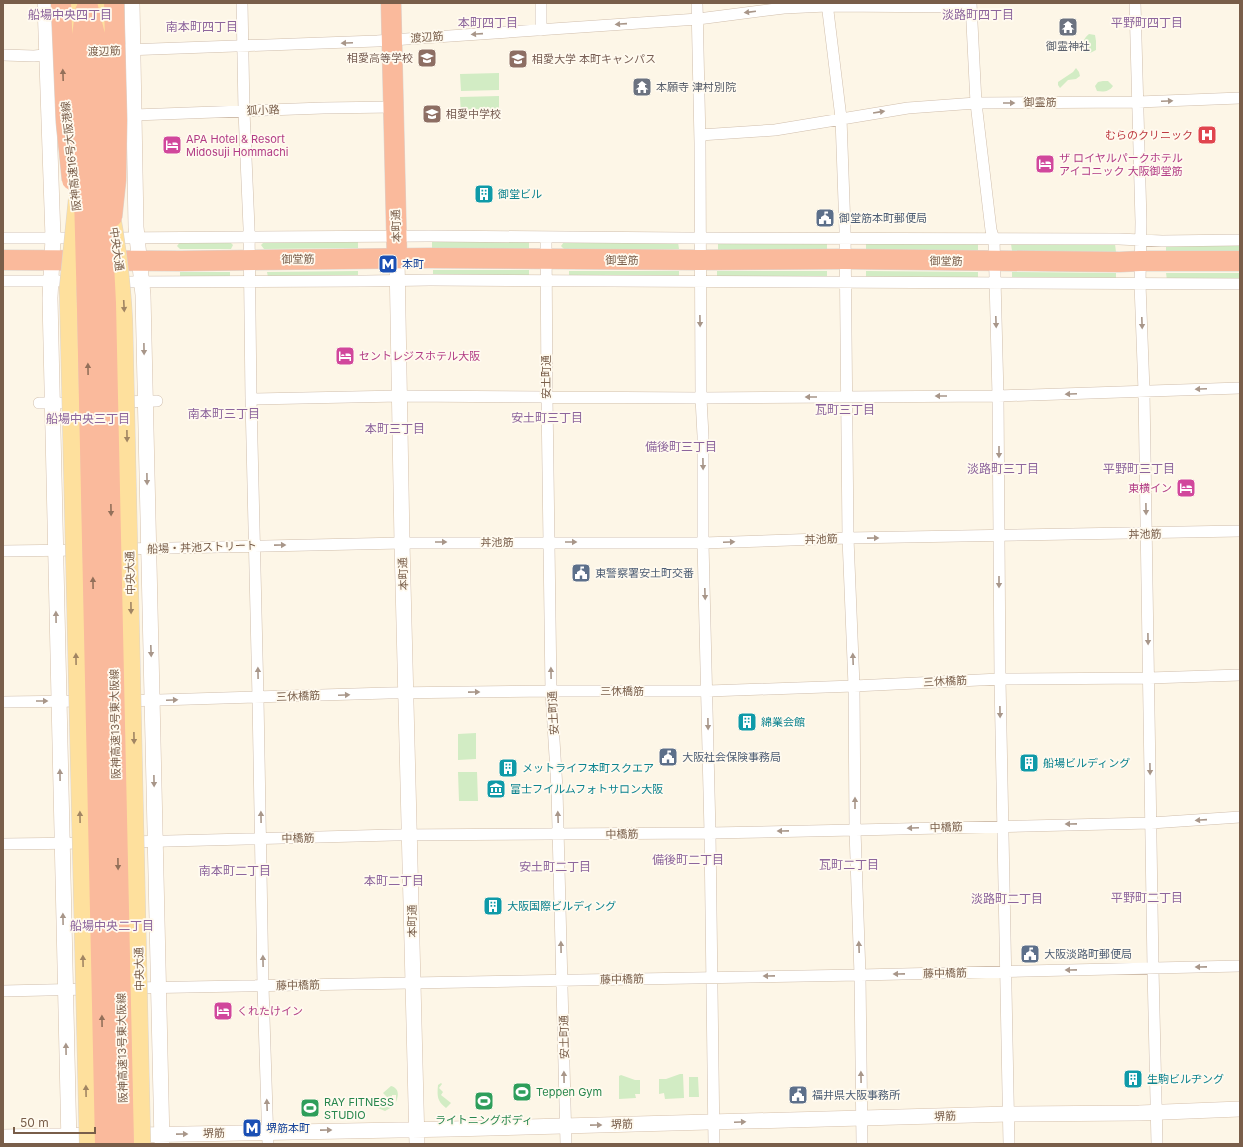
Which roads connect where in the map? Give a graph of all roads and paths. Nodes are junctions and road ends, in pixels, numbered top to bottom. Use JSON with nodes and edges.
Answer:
{"nodes":[{"id":1,"x":45,"y":3,"type":"edge"},
{"id":2,"x":61,"y":3,"type":"edge"},
{"id":3,"x":75,"y":3,"type":"edge"},
{"id":4,"x":87,"y":3,"type":"edge"},
{"id":5,"x":100,"y":3,"type":"edge"},
{"id":6,"x":114,"y":3,"type":"edge"},
{"id":7,"x":132,"y":3,"type":"edge"},
{"id":8,"x":242,"y":3,"type":"edge"},
{"id":9,"x":391,"y":3,"type":"edge"},
{"id":10,"x":541,"y":3,"type":"edge"},
{"id":11,"x":697,"y":3,"type":"edge"},
{"id":12,"x":1135,"y":3,"type":"edge"},
{"id":13,"x":827,"y":4,"type":"edge"},
{"id":14,"x":971,"y":5,"type":"edge"},
{"id":15,"x":698,"y":19,"type":"junction"},
{"id":16,"x":541,"y":30,"type":"junction"},
{"id":17,"x":392,"y":40,"type":"junction"},
{"id":18,"x":243,"y":47,"type":"junction"},
{"id":19,"x":133,"y":50,"type":"junction"},
{"id":20,"x":46,"y":54,"type":"junction"},
{"id":21,"x":3,"y":55,"type":"edge"},
{"id":22,"x":1240,"y":98,"type":"edge"},
{"id":23,"x":1138,"y":102,"type":"junction"},
{"id":24,"x":976,"y":103,"type":"junction"},
{"id":25,"x":393,"y":107,"type":"junction"},
{"id":26,"x":244,"y":111,"type":"junction"},
{"id":27,"x":134,"y":115,"type":"junction"},
{"id":28,"x":841,"y":118,"type":"junction"},
{"id":29,"x":700,"y":135,"type":"junction"},
{"id":30,"x":397,"y":236,"type":"junction"},
{"id":31,"x":546,"y":237,"type":"junction"},
{"id":32,"x":3,"y":238,"type":"edge"},
{"id":33,"x":54,"y":238,"type":"junction"},
{"id":34,"x":70,"y":238,"type":"junction"},
{"id":35,"x":118,"y":238,"type":"junction"},
{"id":36,"x":138,"y":238,"type":"junction"},
{"id":37,"x":249,"y":238,"type":"junction"},
{"id":38,"x":700,"y":238,"type":"junction"},
{"id":39,"x":845,"y":238,"type":"junction"},
{"id":40,"x":994,"y":239,"type":"junction"},
{"id":41,"x":1140,"y":240,"type":"junction"},
{"id":42,"x":1240,"y":240,"type":"edge"},
{"id":43,"x":397,"y":258,"type":"junction"},
{"id":44,"x":250,"y":259,"type":"junction"},
{"id":45,"x":546,"y":259,"type":"junction"},
{"id":46,"x":845,"y":259,"type":"junction"},
{"id":47,"x":3,"y":260,"type":"edge"},
{"id":48,"x":52,"y":260,"type":"junction"},
{"id":49,"x":94,"y":260,"type":"junction"},
{"id":50,"x":140,"y":260,"type":"junction"},
{"id":51,"x":700,"y":260,"type":"junction"},
{"id":52,"x":1140,"y":260,"type":"junction"},
{"id":53,"x":995,"y":261,"type":"junction"},
{"id":54,"x":1240,"y":261,"type":"edge"},
{"id":55,"x":3,"y":281,"type":"edge"},
{"id":56,"x":50,"y":281,"type":"junction"},
{"id":57,"x":72,"y":281,"type":"junction"},
{"id":58,"x":398,"y":281,"type":"junction"},
{"id":59,"x":546,"y":281,"type":"junction"},
{"id":60,"x":120,"y":282,"type":"junction"},
{"id":61,"x":142,"y":282,"type":"junction"},
{"id":62,"x":249,"y":282,"type":"junction"},
{"id":63,"x":700,"y":282,"type":"junction"},
{"id":64,"x":846,"y":283,"type":"junction"},
{"id":65,"x":996,"y":283,"type":"junction"},
{"id":66,"x":1140,"y":284,"type":"junction"},
{"id":67,"x":1240,"y":284,"type":"edge"},
{"id":68,"x":106,"y":303,"type":"junction"},
{"id":69,"x":87,"y":309,"type":"junction"},
{"id":70,"x":1240,"y":388,"type":"edge"},
{"id":71,"x":1144,"y":391,"type":"junction"},
{"id":72,"x":400,"y":396,"type":"junction"},
{"id":73,"x":847,"y":396,"type":"junction"},
{"id":74,"x":998,"y":396,"type":"junction"},
{"id":75,"x":547,"y":398,"type":"junction"},
{"id":76,"x":701,"y":398,"type":"junction"},
{"id":77,"x":251,"y":400,"type":"junction"},
{"id":78,"x":151,"y":401,"type":"junction"},
{"id":79,"x":46,"y":403,"type":"junction"},
{"id":80,"x":1240,"y":531,"type":"edge"},
{"id":81,"x":1146,"y":534,"type":"junction"},
{"id":82,"x":999,"y":536,"type":"junction"},
{"id":83,"x":848,"y":538,"type":"junction"},
{"id":84,"x":549,"y":542,"type":"junction"},
{"id":85,"x":402,"y":543,"type":"junction"},
{"id":86,"x":704,"y":543,"type":"junction"},
{"id":87,"x":255,"y":545,"type":"junction"},
{"id":88,"x":148,"y":548,"type":"junction"},
{"id":89,"x":55,"y":550,"type":"junction"},
{"id":90,"x":3,"y":551,"type":"edge"},
{"id":91,"x":1240,"y":675,"type":"edge"},
{"id":92,"x":1149,"y":678,"type":"junction"},
{"id":93,"x":1000,"y":679,"type":"junction"},
{"id":94,"x":854,"y":686,"type":"junction"},
{"id":95,"x":708,"y":690,"type":"junction"},
{"id":96,"x":551,"y":691,"type":"junction"},
{"id":97,"x":406,"y":693,"type":"junction"},
{"id":98,"x":258,"y":698,"type":"junction"},
{"id":99,"x":152,"y":700,"type":"junction"},
{"id":100,"x":58,"y":701,"type":"junction"},
{"id":101,"x":3,"y":702,"type":"edge"},
{"id":102,"x":1240,"y":817,"type":"edge"},
{"id":103,"x":1151,"y":823,"type":"junction"},
{"id":104,"x":1002,"y":826,"type":"junction"},
{"id":105,"x":855,"y":830,"type":"junction"},
{"id":106,"x":710,"y":833,"type":"junction"},
{"id":107,"x":559,"y":834,"type":"junction"},
{"id":108,"x":410,"y":836,"type":"junction"},
{"id":109,"x":261,"y":838,"type":"junction"},
{"id":110,"x":156,"y":842,"type":"junction"},
{"id":111,"x":62,"y":843,"type":"junction"},
{"id":112,"x":3,"y":844,"type":"edge"},
{"id":113,"x":1240,"y":966,"type":"edge"},
{"id":114,"x":1153,"y":968,"type":"junction"},
{"id":115,"x":1006,"y":971,"type":"junction"},
{"id":116,"x":860,"y":975,"type":"junction"},
{"id":117,"x":711,"y":977,"type":"junction"},
{"id":118,"x":562,"y":980,"type":"junction"},
{"id":119,"x":414,"y":984,"type":"junction"},
{"id":120,"x":263,"y":986,"type":"junction"},
{"id":121,"x":158,"y":988,"type":"junction"},
{"id":122,"x":3,"y":990,"type":"edge"},
{"id":123,"x":65,"y":990,"type":"junction"},
{"id":124,"x":1240,"y":1109,"type":"edge"},
{"id":125,"x":1157,"y":1112,"type":"junction"},
{"id":126,"x":1009,"y":1114,"type":"junction"},
{"id":127,"x":862,"y":1118,"type":"junction"},
{"id":128,"x":714,"y":1122,"type":"junction"},
{"id":129,"x":566,"y":1126,"type":"junction"},
{"id":130,"x":417,"y":1129,"type":"junction"},
{"id":131,"x":3,"y":1137,"type":"edge"},
{"id":132,"x":268,"y":1138,"type":"edge"},
{"id":133,"x":162,"y":1139,"type":"edge"},
{"id":134,"x":69,"y":1140,"type":"edge"},
{"id":135,"x":88,"y":1144,"type":"edge"},
{"id":136,"x":105,"y":1144,"type":"edge"},
{"id":137,"x":124,"y":1144,"type":"edge"},
{"id":138,"x":142,"y":1144,"type":"edge"},
{"id":139,"x":417,"y":1144,"type":"edge"},
{"id":140,"x":566,"y":1144,"type":"edge"},
{"id":141,"x":714,"y":1144,"type":"edge"},
{"id":142,"x":862,"y":1144,"type":"edge"},
{"id":143,"x":1009,"y":1144,"type":"edge"},
{"id":144,"x":1158,"y":1144,"type":"edge"}],
"edges":[{"from":1,"to":20,"type":"street"},
{"from":69,"to":2,"type":"highway","name":"阪神高速16号大阪港線","one_way":true,"bridge":true},
{"from":135,"to":3,"type":"main road","one_way":true,"bridge":true},
{"from":4,"to":68,"type":"highway","bridge":true},
{"from":4,"to":69,"type":"highway","bridge":true},
{"from":5,"to":138,"type":"main road","name":"中央大通","one_way":true,"bridge":true},
{"from":6,"to":68,"type":"highway","bridge":true},
{"from":7,"to":19,"type":"street","name":"中央大通"},
{"from":8,"to":18,"type":"street"},
{"from":9,"to":17,"type":"highway","name":"本町通"},
{"from":10,"to":16,"type":"street"},
{"from":11,"to":15,"type":"street"},
{"from":12,"to":23,"type":"street"},
{"from":13,"to":14,"type":"street","name":"渡辺筋"},
{"from":13,"to":15,"type":"street","name":"渡辺筋","one_way":true},
{"from":13,"to":28,"type":"street"},
{"from":14,"to":24,"type":"street"},
{"from":15,"to":16,"type":"street","name":"渡辺筋","one_way":true},
{"from":15,"to":29,"type":"street"},
{"from":16,"to":17,"type":"street","name":"渡辺筋","one_way":true},
{"from":17,"to":18,"type":"street","name":"渡辺筋","one_way":true},
{"from":17,"to":25,"type":"highway","name":"本町通"},
{"from":18,"to":19,"type":"street","name":"渡辺筋"},
{"from":18,"to":26,"type":"street"},
{"from":19,"to":20,"type":"street","name":"渡辺筋"},
{"from":19,"to":27,"type":"street","name":"中央大通"},
{"from":20,"to":21,"type":"street","name":"渡辺筋"},
{"from":20,"to":33,"type":"street"},
{"from":23,"to":22,"type":"street","name":"御霊筋","one_way":true},
{"from":24,"to":23,"type":"street","name":"御霊筋","one_way":true},
{"from":23,"to":41,"type":"street"},
{"from":28,"to":24,"type":"street","name":"御霊筋","one_way":true},
{"from":24,"to":40,"type":"street"},
{"from":25,"to":26,"type":"street","name":"狐小路"},
{"from":25,"to":30,"type":"highway","name":"本町通"},
{"from":26,"to":27,"type":"street","name":"狐小路"},
{"from":26,"to":37,"type":"street"},
{"from":27,"to":36,"type":"street","name":"中央大通"},
{"from":28,"to":29,"type":"street","name":"御霊筋"},
{"from":28,"to":39,"type":"street"},
{"from":29,"to":38,"type":"street"},
{"from":30,"to":31,"type":"street"},
{"from":30,"to":37,"type":"street"},
{"from":30,"to":43,"type":"highway","name":"本町通"},
{"from":31,"to":38,"type":"street"},
{"from":31,"to":45,"type":"street","name":"安土町通"},
{"from":32,"to":33,"type":"street"},
{"from":33,"to":34,"type":"street"},
{"from":33,"to":48,"type":"street"},
{"from":34,"to":35,"type":"street"},
{"from":34,"to":49,"type":"street"},
{"from":35,"to":36,"type":"street"},
{"from":35,"to":49,"type":"street"},
{"from":36,"to":37,"type":"street"},
{"from":36,"to":50,"type":"street","name":"中央大通"},
{"from":37,"to":44,"type":"street"},
{"from":38,"to":39,"type":"street"},
{"from":38,"to":51,"type":"street"},
{"from":39,"to":40,"type":"street"},
{"from":39,"to":46,"type":"street"},
{"from":40,"to":41,"type":"street"},
{"from":40,"to":53,"type":"street"},
{"from":41,"to":42,"type":"street"},
{"from":41,"to":52,"type":"street"},
{"from":43,"to":44,"type":"highway","name":"御堂筋"},
{"from":43,"to":45,"type":"highway","name":"御堂筋"},
{"from":43,"to":58,"type":"street","name":"本町通"},
{"from":44,"to":50,"type":"highway","name":"御堂筋"},
{"from":44,"to":62,"type":"street"},
{"from":45,"to":51,"type":"highway","name":"御堂筋"},
{"from":45,"to":59,"type":"street","name":"安土町通"},
{"from":46,"to":51,"type":"highway","name":"御堂筋"},
{"from":46,"to":53,"type":"highway","name":"御堂筋"},
{"from":46,"to":64,"type":"street"},
{"from":47,"to":48,"type":"highway","name":"御堂筋"},
{"from":48,"to":49,"type":"highway","name":"御堂筋"},
{"from":48,"to":56,"type":"street"},
{"from":49,"to":50,"type":"highway","name":"御堂筋"},
{"from":49,"to":57,"type":"street"},
{"from":49,"to":60,"type":"street"},
{"from":50,"to":61,"type":"street","name":"中央大通"},
{"from":51,"to":63,"type":"street"},
{"from":52,"to":53,"type":"highway","name":"御堂筋"},
{"from":52,"to":54,"type":"highway","name":"御堂筋"},
{"from":52,"to":66,"type":"street"},
{"from":53,"to":65,"type":"street"},
{"from":55,"to":56,"type":"street"},
{"from":56,"to":57,"type":"street"},
{"from":56,"to":79,"type":"street"},
{"from":57,"to":60,"type":"street"},
{"from":58,"to":59,"type":"street"},
{"from":58,"to":62,"type":"street"},
{"from":58,"to":72,"type":"street","name":"本町通"},
{"from":59,"to":63,"type":"street"},
{"from":59,"to":75,"type":"street","name":"安土町通"},
{"from":60,"to":61,"type":"street"},
{"from":61,"to":62,"type":"street"},
{"from":61,"to":78,"type":"street","name":"中央大通","one_way":true},
{"from":62,"to":77,"type":"street"},
{"from":63,"to":64,"type":"street"},
{"from":63,"to":76,"type":"street","one_way":true},
{"from":64,"to":65,"type":"street"},
{"from":64,"to":73,"type":"street"},
{"from":65,"to":66,"type":"street"},
{"from":65,"to":74,"type":"street","one_way":true},
{"from":66,"to":67,"type":"street"},
{"from":66,"to":71,"type":"street","one_way":true},
{"from":68,"to":137,"type":"highway","name":"阪神高速13号東大阪線","one_way":true,"bridge":true},
{"from":136,"to":69,"type":"highway","name":"阪神高速13号東大阪線","one_way":true,"bridge":true},
{"from":70,"to":71,"type":"street","one_way":true},
{"from":71,"to":74,"type":"street","one_way":true},
{"from":71,"to":81,"type":"street","one_way":true},
{"from":72,"to":75,"type":"street"},
{"from":72,"to":77,"type":"street"},
{"from":72,"to":85,"type":"street","name":"本町通"},
{"from":74,"to":73,"type":"street","one_way":true},
{"from":73,"to":76,"type":"street","one_way":true},
{"from":73,"to":83,"type":"street"},
{"from":74,"to":82,"type":"street","one_way":true},
{"from":75,"to":76,"type":"street"},
{"from":75,"to":84,"type":"street","name":"安土町通"},
{"from":76,"to":86,"type":"street","one_way":true},
{"from":77,"to":87,"type":"street"},
{"from":78,"to":79,"type":"street"},
{"from":78,"to":88,"type":"street","name":"中央大通","one_way":true},
{"from":79,"to":89,"type":"street"},
{"from":80,"to":81,"type":"street","name":"丼池筋"},
{"from":81,"to":82,"type":"street","name":"丼池筋"},
{"from":81,"to":92,"type":"street","one_way":true},
{"from":83,"to":82,"type":"street","name":"丼池筋","one_way":true},
{"from":82,"to":93,"type":"street","one_way":true},
{"from":86,"to":83,"type":"street","name":"丼池筋","one_way":true},
{"from":94,"to":83,"type":"street","one_way":true},
{"from":85,"to":84,"type":"street","name":"丼池筋","one_way":true},
{"from":84,"to":86,"type":"street","name":"丼池筋","one_way":true},
{"from":96,"to":84,"type":"street","name":"安土町通","one_way":true},
{"from":87,"to":85,"type":"street","name":"船場・丼池ストリート","one_way":true},
{"from":85,"to":97,"type":"street","name":"本町通"},
{"from":86,"to":95,"type":"street","one_way":true},
{"from":87,"to":88,"type":"street","name":"船場・丼池ストリート"},
{"from":98,"to":87,"type":"street","one_way":true},
{"from":88,"to":89,"type":"street","name":"船場・丼池ストリート"},
{"from":88,"to":99,"type":"street","name":"中央大通","one_way":true},
{"from":89,"to":90,"type":"street","name":"船場・丼池ストリート"},
{"from":100,"to":89,"type":"street","one_way":true},
{"from":91,"to":92,"type":"street","name":"三休橋筋"},
{"from":92,"to":93,"type":"street","name":"三休橋筋"},
{"from":92,"to":103,"type":"street","one_way":true},
{"from":93,"to":94,"type":"street","name":"三休橋筋"},
{"from":93,"to":104,"type":"street","one_way":true},
{"from":94,"to":95,"type":"street","name":"三休橋筋"},
{"from":105,"to":94,"type":"street","one_way":true},
{"from":95,"to":96,"type":"street","name":"三休橋筋"},
{"from":95,"to":106,"type":"street","one_way":true},
{"from":97,"to":96,"type":"street","name":"三休橋筋","one_way":true},
{"from":107,"to":96,"type":"street","name":"安土町通","one_way":true},
{"from":98,"to":97,"type":"street","name":"三休橋筋","one_way":true},
{"from":97,"to":108,"type":"street","name":"本町通"},
{"from":99,"to":98,"type":"street","name":"三休橋筋","one_way":true},
{"from":109,"to":98,"type":"street","one_way":true},
{"from":99,"to":100,"type":"street","name":"三休橋筋"},
{"from":99,"to":110,"type":"street","name":"中央大通","one_way":true},
{"from":101,"to":100,"type":"street","name":"三休橋筋","one_way":true},
{"from":111,"to":100,"type":"street","one_way":true},
{"from":102,"to":103,"type":"street","name":"中橋筋","one_way":true},
{"from":103,"to":104,"type":"street","name":"中橋筋","one_way":true},
{"from":103,"to":114,"type":"street"},
{"from":104,"to":105,"type":"street","name":"中橋筋","one_way":true},
{"from":104,"to":115,"type":"street"},
{"from":105,"to":106,"type":"street","name":"中橋筋","one_way":true},
{"from":116,"to":105,"type":"street","one_way":true},
{"from":106,"to":107,"type":"street","name":"中橋筋"},
{"from":106,"to":117,"type":"street"},
{"from":107,"to":108,"type":"street","name":"中橋筋"},
{"from":118,"to":107,"type":"street","name":"安土町通","one_way":true},
{"from":108,"to":109,"type":"street","name":"中橋筋"},
{"from":108,"to":119,"type":"street","name":"本町通"},
{"from":109,"to":110,"type":"street","name":"中橋筋"},
{"from":120,"to":109,"type":"street","one_way":true},
{"from":110,"to":111,"type":"street","name":"中橋筋"},
{"from":110,"to":121,"type":"street","name":"中央大通"},
{"from":111,"to":112,"type":"street","name":"中橋筋"},
{"from":123,"to":111,"type":"street","one_way":true},
{"from":113,"to":114,"type":"street","name":"藤中橋筋","one_way":true},
{"from":114,"to":115,"type":"street","name":"藤中橋筋","one_way":true},
{"from":114,"to":125,"type":"street"},
{"from":115,"to":116,"type":"street","name":"藤中橋筋","one_way":true},
{"from":115,"to":126,"type":"street"},
{"from":116,"to":117,"type":"street","name":"藤中橋筋","one_way":true},
{"from":127,"to":116,"type":"street","one_way":true},
{"from":117,"to":118,"type":"street","name":"藤中橋筋"},
{"from":117,"to":128,"type":"street"},
{"from":118,"to":119,"type":"street","name":"藤中橋筋"},
{"from":129,"to":118,"type":"street","name":"安土町通","one_way":true},
{"from":119,"to":120,"type":"street","name":"藤中橋筋"},
{"from":119,"to":130,"type":"street","name":"本町通"},
{"from":120,"to":121,"type":"street","name":"藤中橋筋"},
{"from":132,"to":120,"type":"street","one_way":true},
{"from":121,"to":123,"type":"street","name":"藤中橋筋"},
{"from":121,"to":133,"type":"street","name":"中央大通"},
{"from":122,"to":123,"type":"street","name":"藤中橋筋"},
{"from":134,"to":123,"type":"street","one_way":true},
{"from":124,"to":125,"type":"street","name":"堺筋"},
{"from":125,"to":126,"type":"street","name":"堺筋"},
{"from":125,"to":144,"type":"street"},
{"from":126,"to":127,"type":"street","name":"堺筋"},
{"from":126,"to":143,"type":"street"},
{"from":128,"to":127,"type":"street","name":"堺筋","one_way":true},
{"from":127,"to":142,"type":"street"},
{"from":129,"to":128,"type":"street","name":"堺筋","one_way":true},
{"from":128,"to":141,"type":"street"},
{"from":129,"to":130,"type":"street","name":"堺筋"},
{"from":129,"to":140,"type":"street","name":"安土町通"},
{"from":132,"to":130,"type":"street","name":"堺筋","one_way":true},
{"from":130,"to":139,"type":"street","name":"本町通"},
{"from":131,"to":134,"type":"street","name":"堺筋"},
{"from":133,"to":132,"type":"street","name":"堺筋","one_way":true},
{"from":133,"to":134,"type":"street","name":"堺筋"}]}
